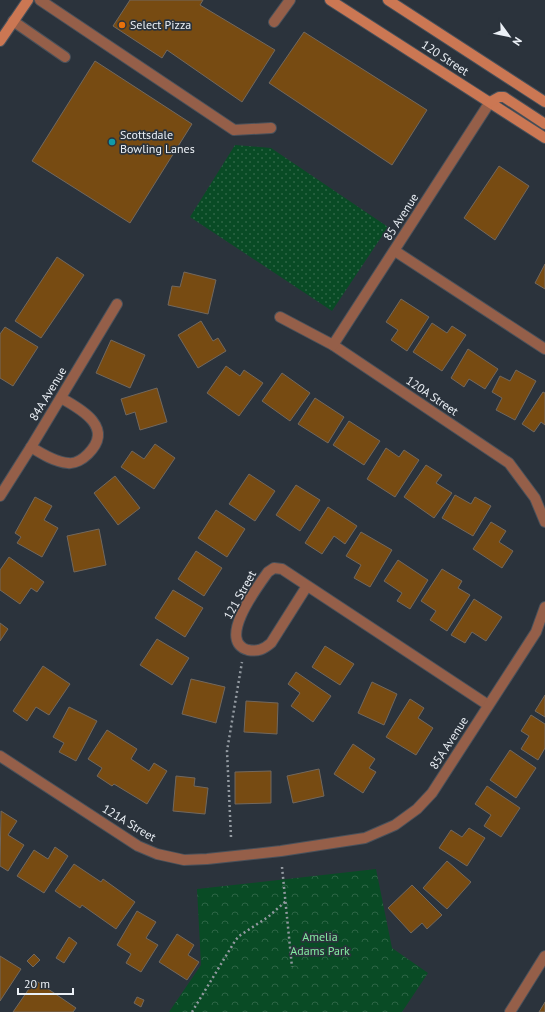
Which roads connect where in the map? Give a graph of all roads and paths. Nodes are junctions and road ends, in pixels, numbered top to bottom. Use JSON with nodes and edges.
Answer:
{"nodes":[{"id":1,"x":28,"y":0,"type":"edge"},
{"id":2,"x":40,"y":0,"type":"edge"},
{"id":3,"x":290,"y":0,"type":"edge"},
{"id":4,"x":330,"y":0,"type":"edge"},
{"id":5,"x":388,"y":0,"type":"edge"},
{"id":6,"x":13,"y":21,"type":"junction"},
{"id":7,"x":274,"y":22,"type":"dead end"},
{"id":8,"x":0,"y":41,"type":"edge"},
{"id":9,"x":65,"y":57,"type":"dead end"},
{"id":10,"x":490,"y":102,"type":"junction"},
{"id":11,"x":545,"y":102,"type":"edge"},
{"id":12,"x":545,"y":124,"type":"edge"},
{"id":13,"x":271,"y":128,"type":"dead end"},
{"id":14,"x":545,"y":138,"type":"edge"},
{"id":15,"x":395,"y":251,"type":"junction"},
{"id":16,"x":117,"y":304,"type":"dead end"},
{"id":17,"x":280,"y":317,"type":"dead end"},
{"id":18,"x":333,"y":345,"type":"junction"},
{"id":19,"x":545,"y":349,"type":"edge"},
{"id":20,"x":61,"y":398,"type":"junction"},
{"id":21,"x":32,"y":447,"type":"junction"},
{"id":22,"x":0,"y":496,"type":"edge"},
{"id":23,"x":545,"y":522,"type":"edge"},
{"id":24,"x":307,"y":586,"type":"junction"},
{"id":25,"x":545,"y":607,"type":"edge"},
{"id":26,"x":242,"y":660,"type":"dead end"},
{"id":27,"x":488,"y":705,"type":"junction"},
{"id":28,"x":0,"y":756,"type":"edge"},
{"id":29,"x":231,"y":837,"type":"dead end"},
{"id":30,"x":332,"y":843,"type":"joint"},
{"id":31,"x":282,"y":867,"type":"dead end"},
{"id":32,"x":286,"y":902,"type":"junction"},
{"id":33,"x":545,"y":956,"type":"edge"},
{"id":34,"x":292,"y":967,"type":"dead end"},
{"id":35,"x":192,"y":1012,"type":"edge"},
{"id":36,"x":510,"y":1012,"type":"edge"}],
"edges":[{"from":1,"to":6,"type":"main road"},
{"from":2,"to":13,"type":"street"},
{"from":3,"to":7,"type":"street"},
{"from":4,"to":10,"type":"main road","name":"120 Street"},
{"from":5,"to":11,"type":"main road","name":"120 Street"},
{"from":6,"to":8,"type":"main road"},
{"from":6,"to":9,"type":"street"},
{"from":10,"to":12,"type":"main road"},
{"from":10,"to":14,"type":"main road","name":"120 Street"},
{"from":10,"to":15,"type":"street","name":"85 Avenue"},
{"from":15,"to":18,"type":"street","name":"85 Avenue"},
{"from":15,"to":19,"type":"street"},
{"from":16,"to":20,"type":"street","name":"84A Avenue"},
{"from":17,"to":18,"type":"street","name":"120A Street"},
{"from":18,"to":23,"type":"street","name":"120A Street"},
{"from":20,"to":21,"type":"street","name":"84A Avenue"},
{"from":20,"to":21,"type":"street"},
{"from":21,"to":22,"type":"street","name":"84A Avenue"},
{"from":24,"to":24,"type":"street","name":"121 Street"},
{"from":24,"to":27,"type":"street","name":"121 Street"},
{"from":25,"to":27,"type":"street","name":"85A Avenue"},
{"from":26,"to":29,"type":"path"},
{"from":27,"to":30,"type":"street","name":"85A Avenue"},
{"from":28,"to":30,"type":"street","name":"121A Street"},
{"from":31,"to":32,"type":"path"},
{"from":32,"to":34,"type":"path"},
{"from":32,"to":35,"type":"path"},
{"from":33,"to":36,"type":"street"}]}
